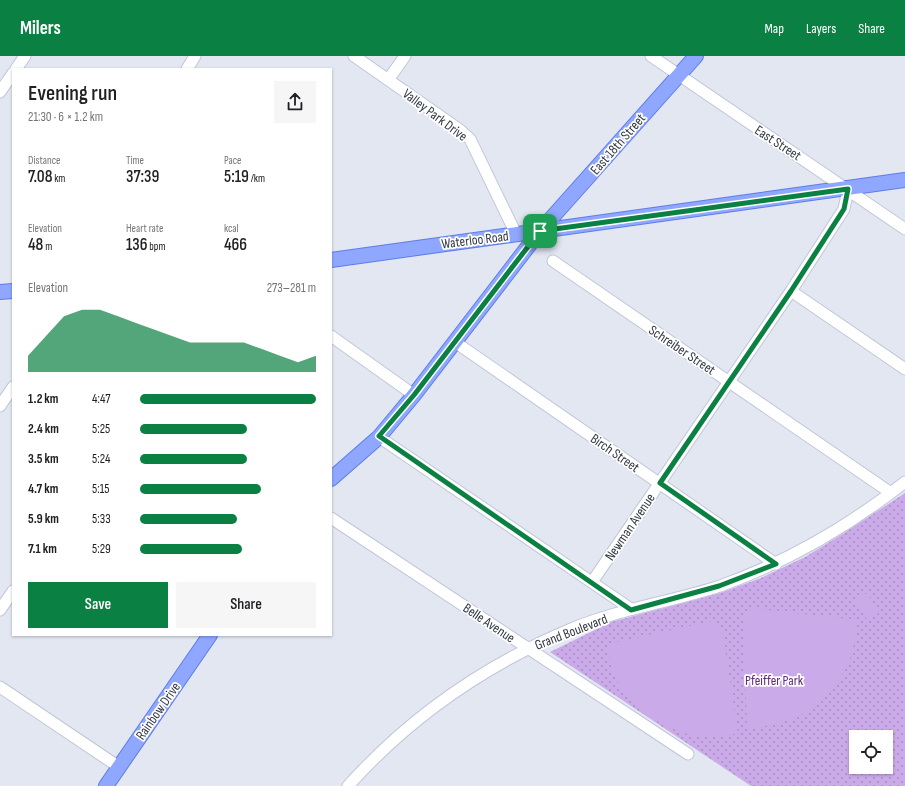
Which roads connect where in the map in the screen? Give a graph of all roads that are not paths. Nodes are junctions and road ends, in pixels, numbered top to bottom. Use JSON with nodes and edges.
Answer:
{"nodes":[{"id":1,"x":25,"y":56,"type":"edge"},
{"id":2,"x":196,"y":56,"type":"edge"},
{"id":3,"x":354,"y":56,"type":"edge"},
{"id":4,"x":405,"y":56,"type":"edge"},
{"id":5,"x":651,"y":56,"type":"edge"},
{"id":6,"x":696,"y":56,"type":"edge"},
{"id":7,"x":17,"y":68,"type":"edge"},
{"id":8,"x":187,"y":68,"type":"edge"},
{"id":9,"x":12,"y":74,"type":"edge"},
{"id":10,"x":678,"y":75,"type":"junction"},
{"id":11,"x":388,"y":80,"type":"junction"},
{"id":12,"x":0,"y":92,"type":"edge"},
{"id":13,"x":905,"y":180,"type":"edge"},
{"id":14,"x":848,"y":189,"type":"junction"},
{"id":15,"x":905,"y":229,"type":"edge"},
{"id":16,"x":540,"y":231,"type":"junction"},
{"id":17,"x":516,"y":234,"type":"junction"},
{"id":18,"x":332,"y":260,"type":"edge"},
{"id":19,"x":553,"y":261,"type":"dead end"},
{"id":20,"x":12,"y":291,"type":"edge"},
{"id":21,"x":791,"y":291,"type":"junction"},
{"id":22,"x":0,"y":292,"type":"edge"},
{"id":23,"x":332,"y":337,"type":"edge"},
{"id":24,"x":455,"y":342,"type":"junction"},
{"id":25,"x":905,"y":369,"type":"edge"},
{"id":26,"x":729,"y":382,"type":"junction"},
{"id":27,"x":12,"y":388,"type":"edge"},
{"id":28,"x":414,"y":395,"type":"junction"},
{"id":29,"x":0,"y":406,"type":"edge"},
{"id":30,"x":379,"y":436,"type":"junction"},
{"id":31,"x":332,"y":478,"type":"edge"},
{"id":32,"x":905,"y":482,"type":"edge"},
{"id":33,"x":660,"y":483,"type":"junction"},
{"id":34,"x":891,"y":493,"type":"junction"},
{"id":35,"x":332,"y":519,"type":"edge"},
{"id":36,"x":776,"y":564,"type":"junction"},
{"id":37,"x":592,"y":582,"type":"junction"},
{"id":38,"x":12,"y":592,"type":"edge"},
{"id":39,"x":0,"y":610,"type":"edge"},
{"id":40,"x":631,"y":610,"type":"junction"},
{"id":41,"x":209,"y":636,"type":"edge"},
{"id":42,"x":527,"y":649,"type":"junction"},
{"id":43,"x":0,"y":687,"type":"edge"},
{"id":44,"x":688,"y":754,"type":"dead end"},
{"id":45,"x":119,"y":767,"type":"junction"},
{"id":46,"x":106,"y":786,"type":"edge"},
{"id":47,"x":348,"y":786,"type":"edge"}],
"edges":[{"from":1,"to":7,"type":"street"},
{"from":2,"to":8,"type":"street"},
{"from":3,"to":11,"type":"street","name":"Valley Park Drive"},
{"from":4,"to":11,"type":"street"},
{"from":5,"to":10,"type":"street","name":"East Street"},
{"from":6,"to":10,"type":"main road","name":"East 18th Street"},
{"from":9,"to":12,"type":"street"},
{"from":10,"to":14,"type":"street","name":"East Street"},
{"from":10,"to":16,"type":"main road","name":"East 18th Street"},
{"from":11,"to":17,"type":"street","name":"Valley Park Drive"},
{"from":13,"to":14,"type":"main road","name":"Waterloo Road"},
{"from":14,"to":15,"type":"street","name":"East Street"},
{"from":14,"to":16,"type":"main road","name":"Waterloo Road"},
{"from":14,"to":21,"type":"street","name":"Newman Avenue"},
{"from":16,"to":17,"type":"main road","name":"Waterloo Road"},
{"from":16,"to":24,"type":"main road"},
{"from":17,"to":18,"type":"main road","name":"Waterloo Road"},
{"from":19,"to":26,"type":"street","name":"Schreiber Street"},
{"from":20,"to":22,"type":"main road"},
{"from":21,"to":25,"type":"street"},
{"from":21,"to":26,"type":"street","name":"Newman Avenue"},
{"from":23,"to":28,"type":"street"},
{"from":24,"to":28,"type":"main road"},
{"from":24,"to":33,"type":"street","name":"Birch Street"},
{"from":26,"to":33,"type":"street","name":"Newman Avenue"},
{"from":26,"to":34,"type":"street","name":"Schreiber Street"},
{"from":27,"to":29,"type":"street"},
{"from":28,"to":30,"type":"main road"},
{"from":30,"to":31,"type":"main road"},
{"from":30,"to":37,"type":"street"},
{"from":32,"to":34,"type":"street","name":"Grand Boulevard"},
{"from":33,"to":36,"type":"street","name":"Birch Street"},
{"from":33,"to":37,"type":"street","name":"Newman Avenue"},
{"from":34,"to":36,"type":"street","name":"Grand Boulevard"},
{"from":35,"to":42,"type":"street","name":"Belle Avenue"},
{"from":36,"to":40,"type":"street","name":"Grand Boulevard"},
{"from":37,"to":40,"type":"street"},
{"from":38,"to":39,"type":"street"},
{"from":40,"to":42,"type":"street","name":"Grand Boulevard"},
{"from":41,"to":45,"type":"main road","name":"Rainbow Drive"},
{"from":42,"to":44,"type":"street","name":"Belle Avenue"},
{"from":42,"to":47,"type":"street","name":"Grand Boulevard"},
{"from":43,"to":45,"type":"street"},
{"from":45,"to":46,"type":"main road","name":"Rainbow Drive"}]}
